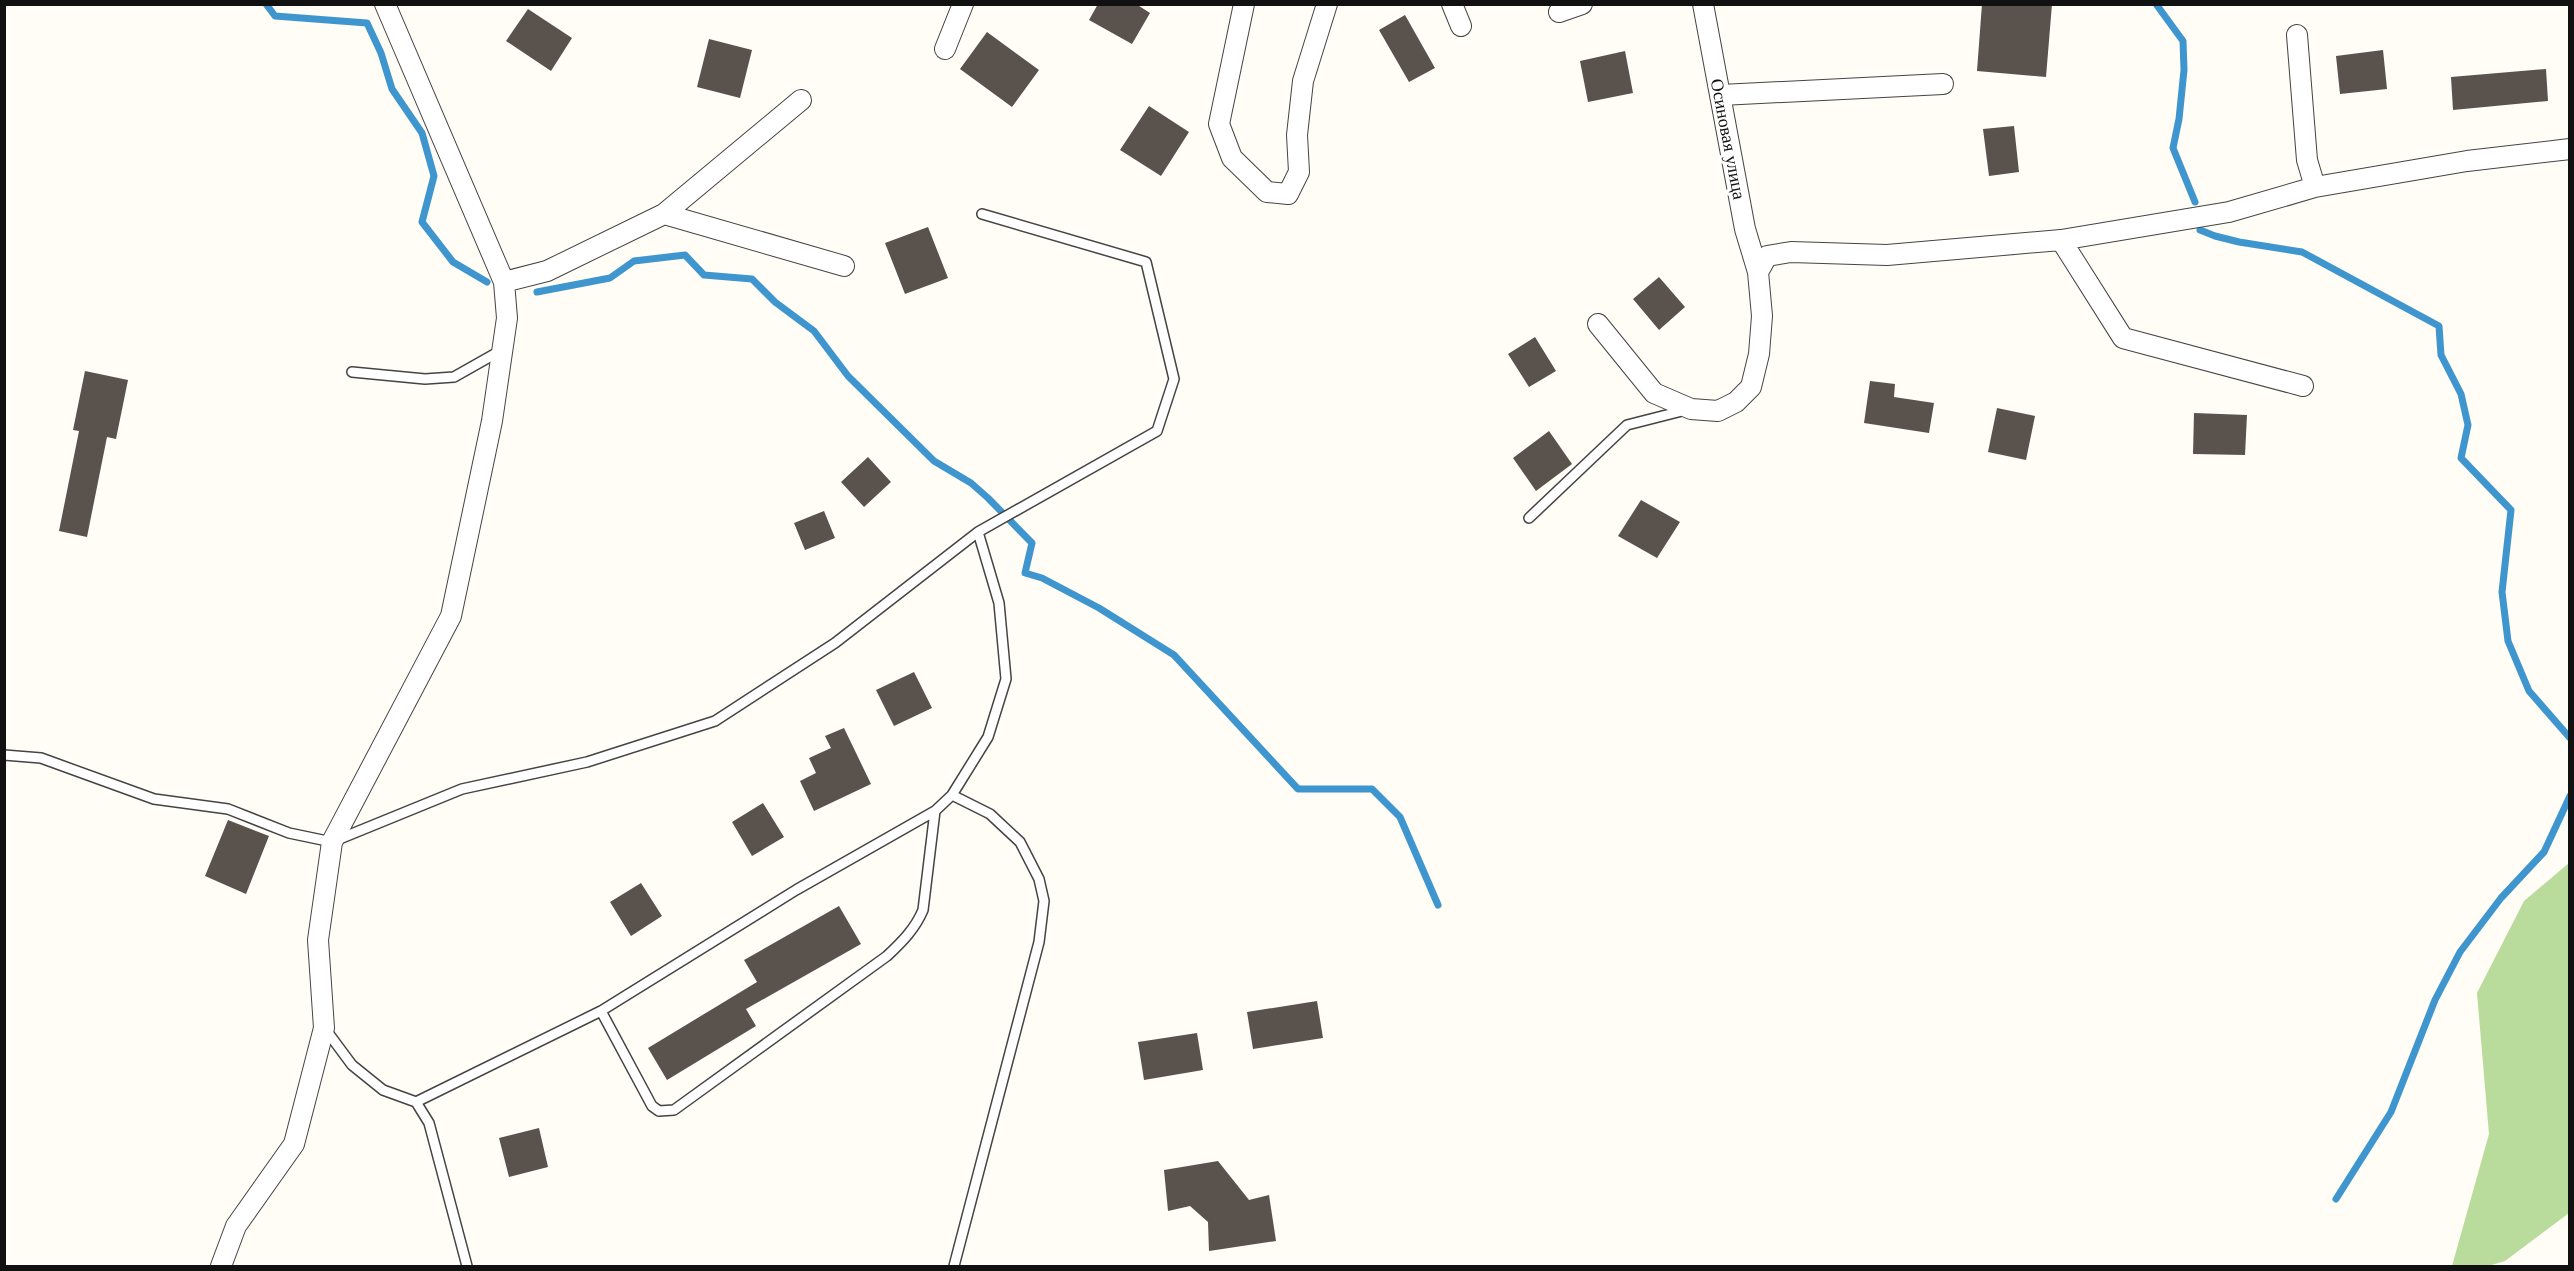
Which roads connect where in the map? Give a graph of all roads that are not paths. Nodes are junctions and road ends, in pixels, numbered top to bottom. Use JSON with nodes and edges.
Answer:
{"nodes":[{"id":1,"x":385,"y":4,"type":"edge"},
{"id":2,"x":963,"y":4,"type":"edge"},
{"id":3,"x":1244,"y":4,"type":"edge"},
{"id":4,"x":1327,"y":4,"type":"edge"},
{"id":5,"x":1452,"y":4,"type":"edge"},
{"id":6,"x":1582,"y":4,"type":"edge"},
{"id":7,"x":1702,"y":4,"type":"edge"},
{"id":8,"x":1559,"y":12,"type":"dead end"},
{"id":9,"x":1461,"y":26,"type":"dead end"},
{"id":10,"x":2297,"y":35,"type":"dead end"},
{"id":11,"x":945,"y":50,"type":"dead end"},
{"id":12,"x":1943,"y":84,"type":"dead end"},
{"id":13,"x":1721,"y":95,"type":"junction"},
{"id":14,"x":801,"y":100,"type":"dead end"},
{"id":15,"x":2570,"y":149,"type":"edge"},
{"id":16,"x":2315,"y":187,"type":"junction"},
{"id":17,"x":664,"y":214,"type":"junction"},
{"id":18,"x":982,"y":214,"type":"dead end"},
{"id":19,"x":2061,"y":240,"type":"junction"},
{"id":20,"x":844,"y":266,"type":"dead end"},
{"id":21,"x":1758,"y":272,"type":"junction"},
{"id":22,"x":504,"y":282,"type":"junction"},
{"id":23,"x":1598,"y":324,"type":"dead end"},
{"id":24,"x":500,"y":351,"type":"junction"},
{"id":25,"x":352,"y":372,"type":"dead end"},
{"id":26,"x":2303,"y":386,"type":"dead end"},
{"id":27,"x":1691,"y":409,"type":"junction"},
{"id":28,"x":1529,"y":518,"type":"dead end"},
{"id":29,"x":978,"y":532,"type":"junction"},
{"id":30,"x":4,"y":755,"type":"edge"},
{"id":31,"x":952,"y":795,"type":"junction"},
{"id":32,"x":935,"y":811,"type":"junction"},
{"id":33,"x":332,"y":842,"type":"junction"},
{"id":34,"x":601,"y":1011,"type":"junction"},
{"id":35,"x":324,"y":1028,"type":"junction"},
{"id":36,"x":416,"y":1102,"type":"junction"},
{"id":37,"x":221,"y":1266,"type":"edge"},
{"id":38,"x":466,"y":1266,"type":"edge"},
{"id":39,"x":954,"y":1266,"type":"edge"}],
"edges":[{"from":1,"to":22,"type":"street"},
{"from":2,"to":11,"type":"street"},
{"from":3,"to":4,"type":"street"},
{"from":5,"to":9,"type":"street"},
{"from":6,"to":8,"type":"street"},
{"from":7,"to":13,"type":"street","name":"Осиновая улица"},
{"from":10,"to":16,"type":"street"},
{"from":12,"to":13,"type":"street"},
{"from":13,"to":21,"type":"street","name":"Осиновая улица"},
{"from":14,"to":17,"type":"street"},
{"from":15,"to":16,"type":"street"},
{"from":16,"to":19,"type":"street"},
{"from":17,"to":20,"type":"street"},
{"from":17,"to":22,"type":"street"},
{"from":18,"to":29,"type":"lane"},
{"from":19,"to":21,"type":"street"},
{"from":19,"to":26,"type":"street"},
{"from":21,"to":27,"type":"street","name":"Осиновая улица"},
{"from":22,"to":24,"type":"street"},
{"from":23,"to":27,"type":"street"},
{"from":24,"to":25,"type":"lane"},
{"from":24,"to":33,"type":"street"},
{"from":27,"to":28,"type":"lane"},
{"from":29,"to":31,"type":"lane"},
{"from":29,"to":33,"type":"lane"},
{"from":30,"to":33,"type":"lane"},
{"from":31,"to":32,"type":"lane"},
{"from":31,"to":39,"type":"lane"},
{"from":32,"to":34,"type":"lane"},
{"from":32,"to":34,"type":"lane"},
{"from":33,"to":35,"type":"street"},
{"from":34,"to":36,"type":"lane"},
{"from":35,"to":36,"type":"lane"},
{"from":35,"to":37,"type":"street"},
{"from":36,"to":38,"type":"lane"}]}
